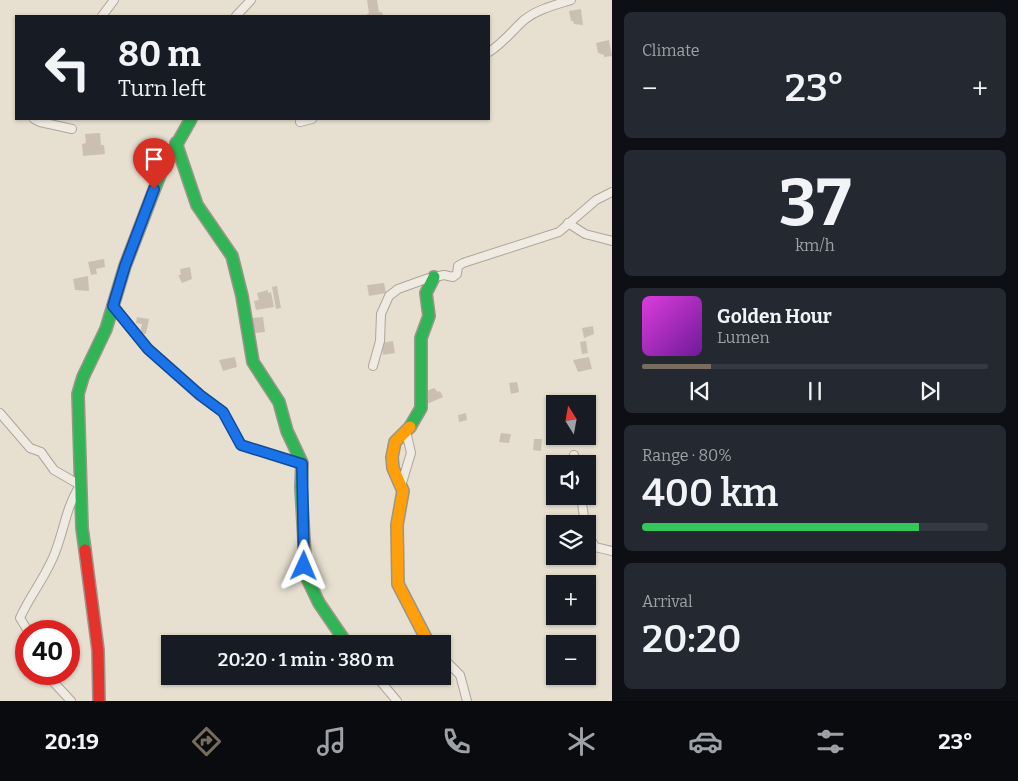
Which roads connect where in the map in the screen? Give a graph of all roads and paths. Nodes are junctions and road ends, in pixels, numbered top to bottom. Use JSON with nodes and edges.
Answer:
{"nodes":[{"id":1,"x":114,"y":0,"type":"edge"},
{"id":2,"x":251,"y":0,"type":"edge"},
{"id":3,"x":572,"y":0,"type":"edge"},
{"id":4,"x":103,"y":15,"type":"edge"},
{"id":5,"x":237,"y":15,"type":"edge"},
{"id":6,"x":490,"y":51,"type":"edge"},
{"id":7,"x":36,"y":120,"type":"edge"},
{"id":8,"x":190,"y":120,"type":"edge"},
{"id":9,"x":308,"y":120,"type":"edge"},
{"id":10,"x":300,"y":122,"type":"dead end"},
{"id":11,"x":72,"y":128,"type":"dead end"},
{"id":12,"x":176,"y":143,"type":"junction"},
{"id":13,"x":612,"y":192,"type":"edge"},
{"id":14,"x":568,"y":223,"type":"junction"},
{"id":15,"x":612,"y":242,"type":"edge"},
{"id":16,"x":434,"y":277,"type":"junction"},
{"id":17,"x":113,"y":306,"type":"junction"},
{"id":18,"x":372,"y":366,"type":"dead end"},
{"id":19,"x":0,"y":413,"type":"edge"},
{"id":20,"x":406,"y":431,"type":"junction"},
{"id":21,"x":302,"y":464,"type":"junction"},
{"id":22,"x":80,"y":485,"type":"junction"},
{"id":23,"x":401,"y":486,"type":"junction"},
{"id":24,"x":596,"y":547,"type":"edge"},
{"id":25,"x":612,"y":551,"type":"edge"},
{"id":26,"x":21,"y":620,"type":"edge"},
{"id":27,"x":341,"y":635,"type":"edge"},
{"id":28,"x":424,"y":635,"type":"edge"},
{"id":29,"x":451,"y":666,"type":"edge"},
{"id":30,"x":56,"y":685,"type":"edge"},
{"id":31,"x":384,"y":685,"type":"edge"},
{"id":32,"x":71,"y":701,"type":"edge"},
{"id":33,"x":99,"y":701,"type":"edge"},
{"id":34,"x":397,"y":701,"type":"edge"},
{"id":35,"x":467,"y":701,"type":"edge"}],
"edges":[{"from":1,"to":4,"type":"street"},
{"from":2,"to":5,"type":"street"},
{"from":3,"to":6,"type":"street"},
{"from":7,"to":11,"type":"street"},
{"from":8,"to":12,"type":"street"},
{"from":9,"to":10,"type":"street"},
{"from":12,"to":17,"type":"street"},
{"from":12,"to":21,"type":"street"},
{"from":13,"to":14,"type":"street"},
{"from":14,"to":15,"type":"street"},
{"from":14,"to":16,"type":"street"},
{"from":16,"to":18,"type":"street"},
{"from":16,"to":20,"type":"street"},
{"from":17,"to":21,"type":"street"},
{"from":17,"to":22,"type":"street"},
{"from":19,"to":22,"type":"street"},
{"from":20,"to":23,"type":"street"},
{"from":20,"to":23,"type":"street"},
{"from":21,"to":27,"type":"street"},
{"from":22,"to":26,"type":"street"},
{"from":22,"to":33,"type":"street"},
{"from":23,"to":28,"type":"street"},
{"from":24,"to":25,"type":"street"},
{"from":29,"to":35,"type":"street"},
{"from":30,"to":32,"type":"street"},
{"from":31,"to":34,"type":"street"}]}
